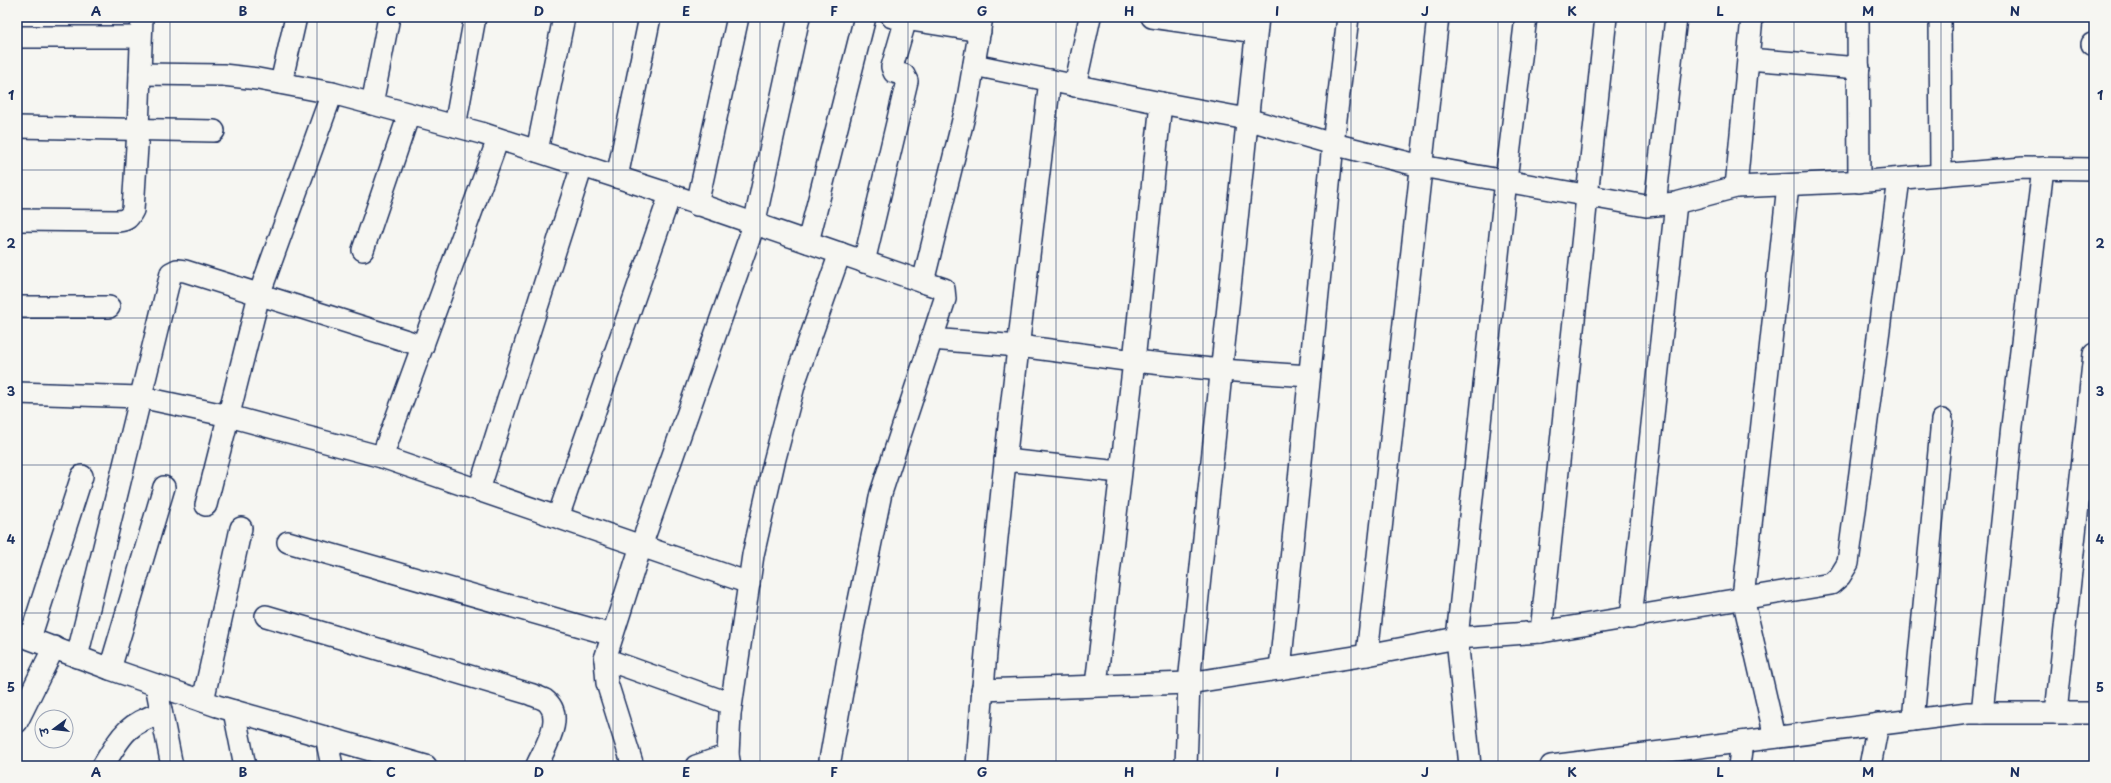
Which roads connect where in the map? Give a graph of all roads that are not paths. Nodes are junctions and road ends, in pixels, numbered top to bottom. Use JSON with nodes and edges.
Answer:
{"nodes":[{"id":1,"x":142,"y":17,"type":"edge"},
{"id":2,"x":296,"y":17,"type":"edge"},
{"id":3,"x":388,"y":17,"type":"edge"},
{"id":4,"x":475,"y":17,"type":"edge"},
{"id":5,"x":564,"y":17,"type":"edge"},
{"id":6,"x":650,"y":17,"type":"edge"},
{"id":7,"x":738,"y":17,"type":"edge"},
{"id":8,"x":799,"y":17,"type":"edge"},
{"id":9,"x":865,"y":17,"type":"edge"},
{"id":10,"x":1090,"y":17,"type":"edge"},
{"id":11,"x":1152,"y":17,"type":"edge"},
{"id":12,"x":1348,"y":17,"type":"edge"},
{"id":13,"x":1438,"y":17,"type":"edge"},
{"id":14,"x":1526,"y":17,"type":"edge"},
{"id":15,"x":1606,"y":17,"type":"edge"},
{"id":16,"x":1676,"y":17,"type":"edge"},
{"id":17,"x":1752,"y":17,"type":"edge"},
{"id":18,"x":1858,"y":17,"type":"edge"},
{"id":19,"x":1940,"y":17,"type":"edge"},
{"id":20,"x":899,"y":18,"type":"edge"},
{"id":21,"x":981,"y":24,"type":"edge"},
{"id":22,"x":1257,"y":24,"type":"edge"},
{"id":23,"x":17,"y":37,"type":"edge"},
{"id":24,"x":140,"y":37,"type":"junction"},
{"id":25,"x":1748,"y":59,"type":"junction"},
{"id":26,"x":974,"y":65,"type":"junction"},
{"id":27,"x":1859,"y":68,"type":"junction"},
{"id":28,"x":140,"y":74,"type":"junction"},
{"id":29,"x":1050,"y":80,"type":"junction"},
{"id":30,"x":281,"y":83,"type":"junction"},
{"id":31,"x":1075,"y":86,"type":"junction"},
{"id":32,"x":332,"y":93,"type":"junction"},
{"id":33,"x":1161,"y":103,"type":"junction"},
{"id":34,"x":372,"y":104,"type":"junction"},
{"id":35,"x":409,"y":114,"type":"junction"},
{"id":36,"x":1247,"y":119,"type":"junction"},
{"id":37,"x":455,"y":126,"type":"junction"},
{"id":38,"x":17,"y":128,"type":"edge"},
{"id":39,"x":138,"y":130,"type":"junction"},
{"id":40,"x":214,"y":131,"type":"dead end"},
{"id":41,"x":498,"y":138,"type":"junction"},
{"id":42,"x":1333,"y":144,"type":"junction"},
{"id":43,"x":537,"y":151,"type":"junction"},
{"id":44,"x":582,"y":166,"type":"junction"},
{"id":45,"x":1421,"y":166,"type":"junction"},
{"id":46,"x":2042,"y":168,"type":"junction"},
{"id":47,"x":2094,"y":169,"type":"edge"},
{"id":48,"x":1941,"y":175,"type":"junction"},
{"id":49,"x":616,"y":177,"type":"junction"},
{"id":50,"x":1899,"y":179,"type":"junction"},
{"id":51,"x":1506,"y":180,"type":"junction"},
{"id":52,"x":1859,"y":182,"type":"junction"},
{"id":53,"x":1788,"y":185,"type":"junction"},
{"id":54,"x":1736,"y":188,"type":"junction"},
{"id":55,"x":1587,"y":194,"type":"junction"},
{"id":56,"x":670,"y":195,"type":"junction"},
{"id":57,"x":1676,"y":203,"type":"junction"},
{"id":58,"x":697,"y":205,"type":"junction"},
{"id":59,"x":1655,"y":205,"type":"junction"},
{"id":60,"x":17,"y":220,"type":"edge"},
{"id":61,"x":754,"y":225,"type":"junction"},
{"id":62,"x":808,"y":242,"type":"junction"},
{"id":63,"x":363,"y":250,"type":"dead end"},
{"id":64,"x":840,"y":253,"type":"junction"},
{"id":65,"x":864,"y":262,"type":"junction"},
{"id":66,"x":922,"y":282,"type":"junction"},
{"id":67,"x":259,"y":294,"type":"junction"},
{"id":68,"x":17,"y":307,"type":"edge"},
{"id":69,"x":109,"y":307,"type":"dead end"},
{"id":70,"x":931,"y":339,"type":"junction"},
{"id":71,"x":422,"y":346,"type":"junction"},
{"id":72,"x":1019,"y":346,"type":"junction"},
{"id":73,"x":2094,"y":354,"type":"edge"},
{"id":74,"x":1134,"y":361,"type":"junction"},
{"id":75,"x":1221,"y":370,"type":"junction"},
{"id":76,"x":1309,"y":376,"type":"junction"},
{"id":77,"x":17,"y":393,"type":"edge"},
{"id":78,"x":140,"y":396,"type":"junction"},
{"id":79,"x":229,"y":416,"type":"junction"},
{"id":80,"x":1942,"y":420,"type":"dead end"},
{"id":81,"x":2090,"y":422,"type":"edge"},
{"id":82,"x":382,"y":457,"type":"junction"},
{"id":83,"x":1005,"y":460,"type":"junction"},
{"id":84,"x":1120,"y":472,"type":"junction"},
{"id":85,"x":82,"y":476,"type":"dead end"},
{"id":86,"x":164,"y":487,"type":"dead end"},
{"id":87,"x":479,"y":490,"type":"junction"},
{"id":88,"x":206,"y":505,"type":"dead end"},
{"id":89,"x":558,"y":517,"type":"junction"},
{"id":90,"x":241,"y":528,"type":"dead end"},
{"id":91,"x":288,"y":542,"type":"dead end"},
{"id":92,"x":641,"y":546,"type":"junction"},
{"id":93,"x":749,"y":583,"type":"junction"},
{"id":94,"x":1743,"y":598,"type":"junction"},
{"id":95,"x":266,"y":616,"type":"dead end"},
{"id":96,"x":1631,"y":618,"type":"junction"},
{"id":97,"x":1540,"y":632,"type":"junction"},
{"id":98,"x":612,"y":635,"type":"junction"},
{"id":99,"x":23,"y":636,"type":"edge"},
{"id":100,"x":1457,"y":638,"type":"junction"},
{"id":101,"x":54,"y":647,"type":"junction"},
{"id":102,"x":1367,"y":655,"type":"junction"},
{"id":103,"x":77,"y":656,"type":"junction"},
{"id":104,"x":605,"y":659,"type":"junction"},
{"id":105,"x":110,"y":669,"type":"junction"},
{"id":106,"x":1280,"y":669,"type":"junction"},
{"id":107,"x":1189,"y":683,"type":"junction"},
{"id":108,"x":156,"y":685,"type":"junction"},
{"id":109,"x":1096,"y":685,"type":"junction"},
{"id":110,"x":982,"y":690,"type":"junction"},
{"id":111,"x":203,"y":701,"type":"junction"},
{"id":112,"x":731,"y":704,"type":"junction"},
{"id":113,"x":234,"y":711,"type":"junction"},
{"id":114,"x":161,"y":713,"type":"junction"},
{"id":115,"x":1982,"y":713,"type":"junction"},
{"id":116,"x":2056,"y":713,"type":"junction"},
{"id":117,"x":2094,"y":713,"type":"edge"},
{"id":118,"x":1912,"y":720,"type":"junction"},
{"id":119,"x":17,"y":722,"type":"edge"},
{"id":120,"x":1878,"y":724,"type":"junction"},
{"id":121,"x":326,"y":737,"type":"junction"},
{"id":122,"x":1775,"y":737,"type":"junction"},
{"id":123,"x":1742,"y":742,"type":"junction"},
{"id":124,"x":729,"y":761,"type":"edge"},
{"id":125,"x":1619,"y":762,"type":"edge"},
{"id":126,"x":422,"y":765,"type":"edge"},
{"id":127,"x":103,"y":766,"type":"edge"},
{"id":128,"x":172,"y":766,"type":"edge"},
{"id":129,"x":245,"y":766,"type":"edge"},
{"id":130,"x":332,"y":766,"type":"edge"},
{"id":131,"x":538,"y":766,"type":"edge"},
{"id":132,"x":633,"y":766,"type":"edge"},
{"id":133,"x":696,"y":766,"type":"edge"},
{"id":134,"x":829,"y":766,"type":"edge"},
{"id":135,"x":977,"y":766,"type":"edge"},
{"id":136,"x":1186,"y":766,"type":"edge"},
{"id":137,"x":1470,"y":766,"type":"edge"},
{"id":138,"x":1551,"y":766,"type":"edge"},
{"id":139,"x":1739,"y":766,"type":"edge"},
{"id":140,"x":1870,"y":766,"type":"edge"}],
"edges":[{"from":1,"to":24,"type":"street"},
{"from":2,"to":30,"type":"street"},
{"from":3,"to":34,"type":"street"},
{"from":4,"to":37,"type":"street"},
{"from":5,"to":43,"type":"street"},
{"from":6,"to":49,"type":"street"},
{"from":7,"to":58,"type":"street"},
{"from":8,"to":61,"type":"street"},
{"from":9,"to":62,"type":"street"},
{"from":10,"to":31,"type":"street"},
{"from":11,"to":22,"type":"street"},
{"from":12,"to":42,"type":"street"},
{"from":13,"to":45,"type":"street"},
{"from":14,"to":51,"type":"street"},
{"from":15,"to":55,"type":"street"},
{"from":16,"to":59,"type":"street"},
{"from":17,"to":25,"type":"street"},
{"from":18,"to":27,"type":"street"},
{"from":19,"to":48,"type":"street"},
{"from":20,"to":21,"type":"street"},
{"from":20,"to":65,"type":"street"},
{"from":21,"to":26,"type":"street"},
{"from":22,"to":36,"type":"street"},
{"from":23,"to":24,"type":"street"},
{"from":24,"to":28,"type":"street"},
{"from":25,"to":27,"type":"street"},
{"from":25,"to":54,"type":"street"},
{"from":26,"to":29,"type":"street"},
{"from":26,"to":66,"type":"street"},
{"from":27,"to":52,"type":"street"},
{"from":28,"to":30,"type":"street"},
{"from":28,"to":39,"type":"street"},
{"from":29,"to":31,"type":"street"},
{"from":29,"to":72,"type":"street"},
{"from":30,"to":32,"type":"street"},
{"from":31,"to":33,"type":"street"},
{"from":32,"to":34,"type":"street"},
{"from":32,"to":67,"type":"street"},
{"from":33,"to":36,"type":"street"},
{"from":33,"to":74,"type":"street"},
{"from":34,"to":35,"type":"street"},
{"from":35,"to":37,"type":"street"},
{"from":35,"to":63,"type":"street"},
{"from":36,"to":42,"type":"street"},
{"from":36,"to":75,"type":"street"},
{"from":37,"to":41,"type":"street"},
{"from":38,"to":39,"type":"street"},
{"from":39,"to":40,"type":"street"},
{"from":39,"to":60,"type":"street"},
{"from":41,"to":43,"type":"street"},
{"from":41,"to":71,"type":"street"},
{"from":42,"to":45,"type":"street"},
{"from":42,"to":76,"type":"street"},
{"from":43,"to":44,"type":"street"},
{"from":44,"to":49,"type":"street"},
{"from":44,"to":87,"type":"street"},
{"from":45,"to":51,"type":"street"},
{"from":45,"to":102,"type":"street"},
{"from":46,"to":47,"type":"street"},
{"from":46,"to":48,"type":"street"},
{"from":46,"to":115,"type":"street"},
{"from":48,"to":50,"type":"street"},
{"from":49,"to":56,"type":"street"},
{"from":50,"to":52,"type":"street"},
{"from":50,"to":94,"type":"street"},
{"from":51,"to":55,"type":"street"},
{"from":51,"to":100,"type":"street"},
{"from":52,"to":53,"type":"street"},
{"from":53,"to":54,"type":"street"},
{"from":53,"to":94,"type":"street"},
{"from":54,"to":57,"type":"street"},
{"from":55,"to":59,"type":"street"},
{"from":55,"to":97,"type":"street"},
{"from":56,"to":58,"type":"street"},
{"from":56,"to":89,"type":"street"},
{"from":57,"to":59,"type":"street"},
{"from":57,"to":96,"type":"street"},
{"from":58,"to":61,"type":"street"},
{"from":61,"to":62,"type":"street"},
{"from":61,"to":92,"type":"street"},
{"from":62,"to":64,"type":"street"},
{"from":64,"to":65,"type":"street"},
{"from":64,"to":93,"type":"street"},
{"from":65,"to":66,"type":"street"},
{"from":66,"to":70,"type":"street"},
{"from":67,"to":71,"type":"street"},
{"from":67,"to":78,"type":"street"},
{"from":67,"to":79,"type":"street"},
{"from":68,"to":69,"type":"street"},
{"from":70,"to":72,"type":"street"},
{"from":70,"to":134,"type":"street"},
{"from":71,"to":82,"type":"street"},
{"from":72,"to":74,"type":"street"},
{"from":72,"to":83,"type":"street"},
{"from":73,"to":81,"type":"street"},
{"from":74,"to":75,"type":"street"},
{"from":74,"to":84,"type":"street"},
{"from":75,"to":76,"type":"street"},
{"from":75,"to":107,"type":"street"},
{"from":76,"to":106,"type":"street"},
{"from":77,"to":78,"type":"street"},
{"from":78,"to":79,"type":"street"},
{"from":78,"to":103,"type":"street"},
{"from":79,"to":82,"type":"street"},
{"from":79,"to":88,"type":"street"},
{"from":80,"to":118,"type":"street"},
{"from":81,"to":116,"type":"street"},
{"from":82,"to":87,"type":"street"},
{"from":83,"to":84,"type":"street"},
{"from":83,"to":110,"type":"street"},
{"from":84,"to":109,"type":"street"},
{"from":85,"to":99,"type":"street"},
{"from":86,"to":105,"type":"street"},
{"from":87,"to":89,"type":"street"},
{"from":89,"to":92,"type":"street"},
{"from":90,"to":111,"type":"street"},
{"from":91,"to":98,"type":"street"},
{"from":92,"to":93,"type":"street"},
{"from":92,"to":98,"type":"street"},
{"from":93,"to":112,"type":"street"},
{"from":94,"to":96,"type":"street"},
{"from":94,"to":122,"type":"street"},
{"from":95,"to":131,"type":"street"},
{"from":96,"to":97,"type":"street"},
{"from":97,"to":100,"type":"street"},
{"from":98,"to":104,"type":"street"},
{"from":99,"to":101,"type":"street"},
{"from":100,"to":102,"type":"street"},
{"from":100,"to":137,"type":"street"},
{"from":101,"to":103,"type":"street"},
{"from":101,"to":119,"type":"street"},
{"from":102,"to":106,"type":"street"},
{"from":103,"to":105,"type":"street"},
{"from":104,"to":112,"type":"street"},
{"from":104,"to":132,"type":"street"},
{"from":105,"to":108,"type":"street"},
{"from":106,"to":107,"type":"street"},
{"from":107,"to":109,"type":"street"},
{"from":107,"to":136,"type":"street"},
{"from":108,"to":111,"type":"street"},
{"from":108,"to":114,"type":"street"},
{"from":109,"to":110,"type":"street"},
{"from":110,"to":135,"type":"street"},
{"from":111,"to":113,"type":"street"},
{"from":112,"to":124,"type":"street"},
{"from":113,"to":121,"type":"street"},
{"from":113,"to":129,"type":"street"},
{"from":114,"to":127,"type":"street"},
{"from":114,"to":128,"type":"street"},
{"from":115,"to":116,"type":"street"},
{"from":115,"to":118,"type":"street"},
{"from":116,"to":117,"type":"street"},
{"from":118,"to":120,"type":"street"},
{"from":120,"to":122,"type":"street"},
{"from":120,"to":140,"type":"street"},
{"from":121,"to":126,"type":"street"},
{"from":121,"to":130,"type":"street"},
{"from":122,"to":123,"type":"street"},
{"from":123,"to":125,"type":"street"},
{"from":123,"to":139,"type":"street"},
{"from":124,"to":133,"type":"street"},
{"from":125,"to":138,"type":"street"}]}
